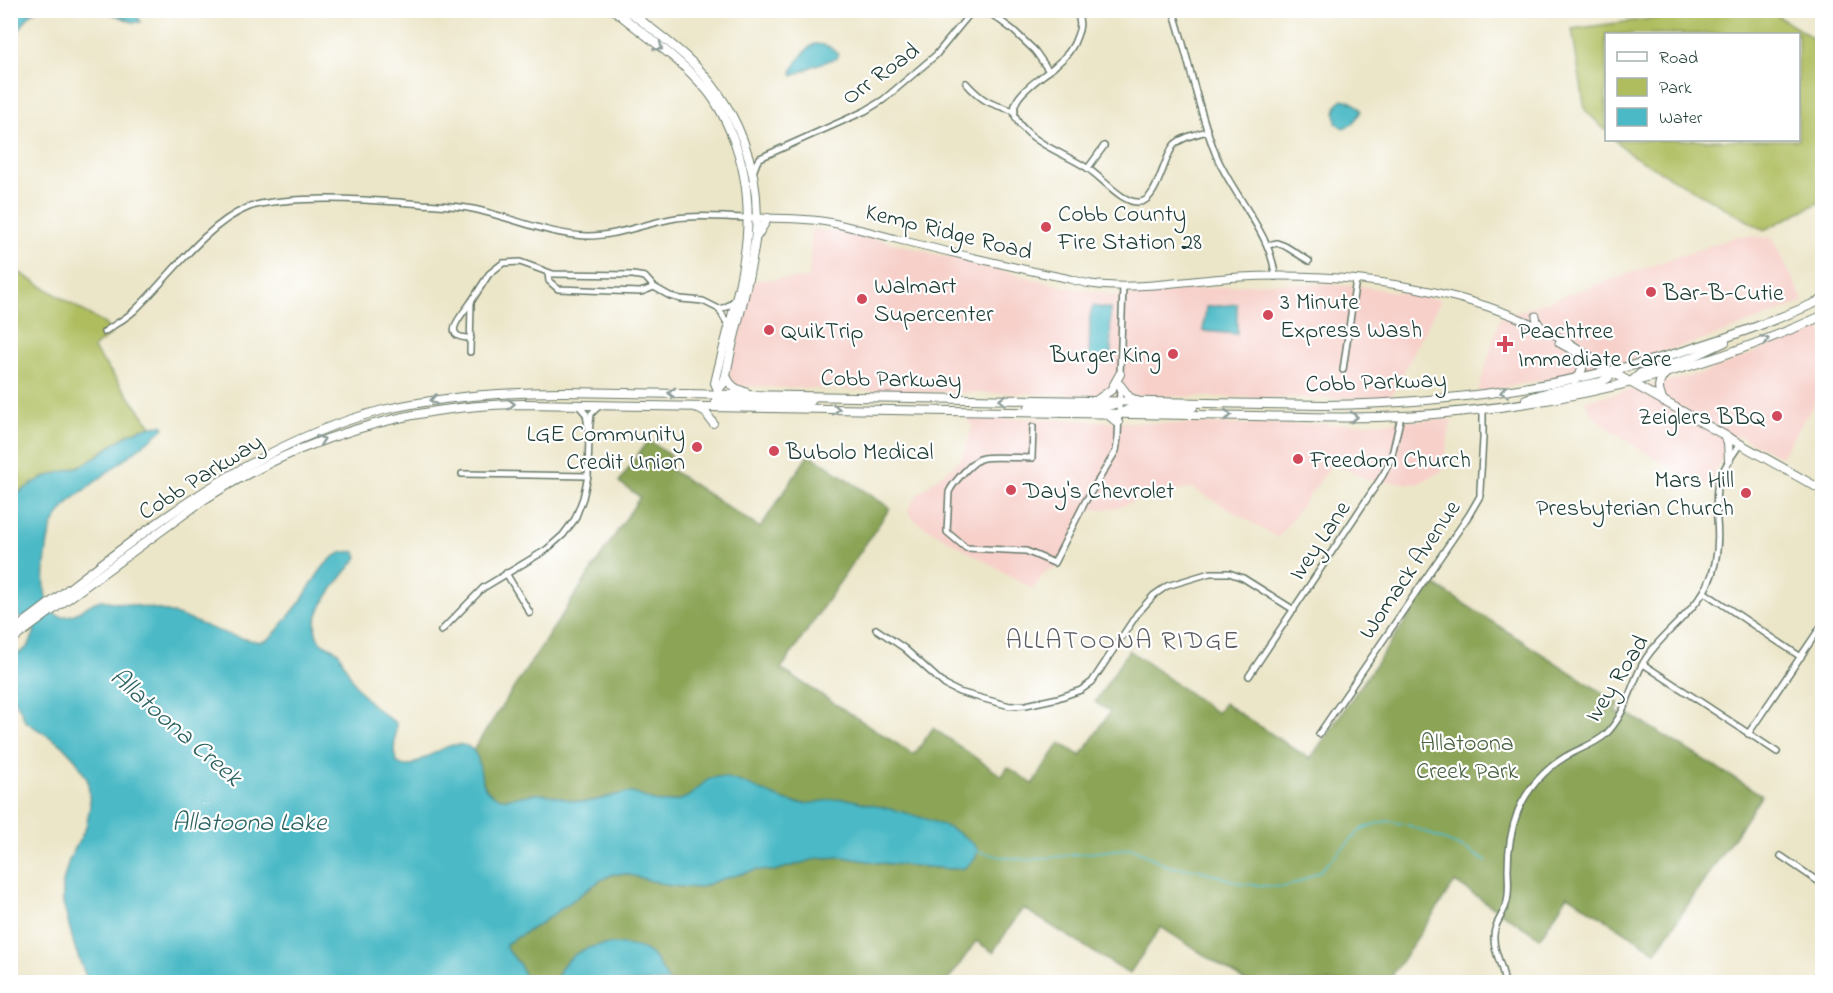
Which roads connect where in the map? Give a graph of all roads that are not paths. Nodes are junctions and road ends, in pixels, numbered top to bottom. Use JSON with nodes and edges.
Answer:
{"nodes":[{"id":1,"x":614,"y":10,"type":"edge"},
{"id":2,"x":627,"y":10,"type":"edge"},
{"id":3,"x":972,"y":10,"type":"edge"},
{"id":4,"x":986,"y":10,"type":"edge"},
{"id":5,"x":1075,"y":10,"type":"edge"},
{"id":6,"x":1173,"y":10,"type":"edge"},
{"id":7,"x":1049,"y":71,"type":"junction"},
{"id":8,"x":966,"y":83,"type":"dead end"},
{"id":9,"x":1015,"y":111,"type":"junction"},
{"id":10,"x":1208,"y":131,"type":"junction"},
{"id":11,"x":1104,"y":146,"type":"dead end"},
{"id":12,"x":747,"y":152,"type":"junction"},
{"id":13,"x":760,"y":158,"type":"junction"},
{"id":14,"x":1088,"y":168,"type":"junction"},
{"id":15,"x":753,"y":172,"type":"junction"},
{"id":16,"x":753,"y":218,"type":"junction"},
{"id":17,"x":768,"y":218,"type":"junction"},
{"id":18,"x":755,"y":239,"type":"junction"},
{"id":19,"x":1268,"y":245,"type":"junction"},
{"id":20,"x":1309,"y":261,"type":"dead end"},
{"id":21,"x":548,"y":273,"type":"junction"},
{"id":22,"x":1275,"y":277,"type":"junction"},
{"id":23,"x":1356,"y":279,"type":"junction"},
{"id":24,"x":1123,"y":286,"type":"junction"},
{"id":25,"x":654,"y":287,"type":"junction"},
{"id":26,"x":735,"y":300,"type":"junction"},
{"id":27,"x":1822,"y":300,"type":"edge"},
{"id":28,"x":471,"y":302,"type":"junction"},
{"id":29,"x":719,"y":309,"type":"junction"},
{"id":30,"x":1536,"y":316,"type":"dead end"},
{"id":31,"x":1822,"y":316,"type":"edge"},
{"id":32,"x":1531,"y":324,"type":"junction"},
{"id":33,"x":728,"y":325,"type":"junction"},
{"id":34,"x":1542,"y":328,"type":"junction"},
{"id":35,"x":1745,"y":331,"type":"junction"},
{"id":36,"x":105,"y":332,"type":"dead end"},
{"id":37,"x":471,"y":338,"type":"junction"},
{"id":38,"x":471,"y":352,"type":"dead end"},
{"id":39,"x":1578,"y":354,"type":"junction"},
{"id":40,"x":1343,"y":370,"type":"dead end"},
{"id":41,"x":1612,"y":372,"type":"junction"},
{"id":42,"x":1668,"y":372,"type":"junction"},
{"id":43,"x":1120,"y":374,"type":"junction"},
{"id":44,"x":726,"y":375,"type":"junction"},
{"id":45,"x":1574,"y":380,"type":"junction"},
{"id":46,"x":1630,"y":383,"type":"junction"},
{"id":47,"x":1120,"y":385,"type":"junction"},
{"id":48,"x":757,"y":394,"type":"junction"},
{"id":49,"x":830,"y":396,"type":"junction"},
{"id":50,"x":716,"y":398,"type":"junction"},
{"id":51,"x":1096,"y":401,"type":"junction"},
{"id":52,"x":1119,"y":402,"type":"junction"},
{"id":53,"x":1138,"y":402,"type":"junction"},
{"id":54,"x":1664,"y":402,"type":"junction"},
{"id":55,"x":1217,"y":403,"type":"junction"},
{"id":56,"x":575,"y":404,"type":"junction"},
{"id":57,"x":602,"y":405,"type":"junction"},
{"id":58,"x":1511,"y":405,"type":"junction"},
{"id":59,"x":694,"y":407,"type":"junction"},
{"id":60,"x":1483,"y":409,"type":"junction"},
{"id":61,"x":1011,"y":412,"type":"junction"},
{"id":62,"x":1401,"y":416,"type":"junction"},
{"id":63,"x":1119,"y":418,"type":"junction"},
{"id":64,"x":713,"y":423,"type":"dead end"},
{"id":65,"x":1033,"y":427,"type":"dead end"},
{"id":66,"x":340,"y":428,"type":"junction"},
{"id":67,"x":588,"y":434,"type":"junction"},
{"id":68,"x":1724,"y":435,"type":"junction"},
{"id":69,"x":1740,"y":444,"type":"junction"},
{"id":70,"x":1729,"y":460,"type":"junction"},
{"id":71,"x":462,"y":474,"type":"dead end"},
{"id":72,"x":588,"y":476,"type":"junction"},
{"id":73,"x":1822,"y":490,"type":"edge"},
{"id":74,"x":506,"y":573,"type":"junction"},
{"id":75,"x":1704,"y":592,"type":"junction"},
{"id":76,"x":1294,"y":610,"type":"junction"},
{"id":77,"x":530,"y":613,"type":"dead end"},
{"id":78,"x":1822,"y":625,"type":"edge"},
{"id":79,"x":876,"y":629,"type":"dead end"},
{"id":80,"x":441,"y":631,"type":"dead end"},
{"id":81,"x":11,"y":638,"type":"edge"},
{"id":82,"x":1801,"y":657,"type":"junction"},
{"id":83,"x":1643,"y":664,"type":"junction"},
{"id":84,"x":1249,"y":676,"type":"dead end"},
{"id":85,"x":1319,"y":734,"type":"dead end"},
{"id":86,"x":1749,"y":734,"type":"junction"},
{"id":87,"x":1777,"y":752,"type":"dead end"},
{"id":88,"x":1781,"y":856,"type":"dead end"},
{"id":89,"x":1822,"y":884,"type":"edge"},
{"id":90,"x":1504,"y":982,"type":"edge"}],
"edges":[{"from":1,"to":16,"type":"main road","one_way":true},
{"from":2,"to":12,"type":"main road"},
{"from":3,"to":13,"type":"street","name":"Orr Road"},
{"from":4,"to":7,"type":"street"},
{"from":5,"to":7,"type":"street"},
{"from":6,"to":10,"type":"street"},
{"from":7,"to":9,"type":"street"},
{"from":8,"to":9,"type":"street"},
{"from":9,"to":14,"type":"street"},
{"from":10,"to":14,"type":"street"},
{"from":10,"to":19,"type":"street"},
{"from":11,"to":14,"type":"street"},
{"from":12,"to":13,"type":"street"},
{"from":12,"to":15,"type":"main road"},
{"from":13,"to":15,"type":"street"},
{"from":15,"to":16,"type":"main road"},
{"from":16,"to":17,"type":"street","name":"Kemp Ridge Road"},
{"from":16,"to":18,"type":"main road"},
{"from":16,"to":26,"type":"main road"},
{"from":16,"to":36,"type":"street"},
{"from":17,"to":18,"type":"main road"},
{"from":17,"to":24,"type":"street","name":"Kemp Ridge Road"},
{"from":18,"to":44,"type":"main road"},
{"from":19,"to":20,"type":"street"},
{"from":19,"to":22,"type":"street"},
{"from":21,"to":25,"type":"street"},
{"from":21,"to":25,"type":"street"},
{"from":21,"to":28,"type":"street"},
{"from":22,"to":23,"type":"street","name":"Kemp Ridge Road"},
{"from":22,"to":24,"type":"street","name":"Kemp Ridge Road"},
{"from":23,"to":32,"type":"street","name":"Kemp Ridge Road"},
{"from":23,"to":40,"type":"street"},
{"from":24,"to":43,"type":"street"},
{"from":25,"to":29,"type":"street"},
{"from":26,"to":29,"type":"street"},
{"from":26,"to":33,"type":"main road"},
{"from":27,"to":35,"type":"main road","name":"Cobb Parkway"},
{"from":28,"to":37,"type":"street"},
{"from":28,"to":37,"type":"street"},
{"from":29,"to":33,"type":"street"},
{"from":30,"to":34,"type":"street"},
{"from":42,"to":31,"type":"main road","name":"Cobb Parkway","one_way":true},
{"from":32,"to":34,"type":"street"},
{"from":32,"to":39,"type":"street"},
{"from":33,"to":50,"type":"main road"},
{"from":34,"to":41,"type":"street"},
{"from":35,"to":41,"type":"main road","name":"Cobb Parkway"},
{"from":35,"to":46,"type":"main road"},
{"from":37,"to":38,"type":"street"},
{"from":39,"to":41,"type":"street"},
{"from":39,"to":45,"type":"main road"},
{"from":41,"to":45,"type":"main road","name":"Cobb Parkway"},
{"from":41,"to":46,"type":"main road"},
{"from":41,"to":58,"type":"main road"},
{"from":42,"to":46,"type":"main road","name":"Cobb Parkway"},
{"from":42,"to":54,"type":"main road"},
{"from":43,"to":47,"type":"street"},
{"from":43,"to":51,"type":"main road"},
{"from":44,"to":48,"type":"main road"},
{"from":44,"to":50,"type":"main road"},
{"from":45,"to":55,"type":"main road","name":"Cobb Parkway","one_way":true},
{"from":46,"to":54,"type":"main road"},
{"from":46,"to":58,"type":"main road","name":"Cobb Parkway"},
{"from":47,"to":52,"type":"street"},
{"from":47,"to":53,"type":"main road"},
{"from":48,"to":49,"type":"main road","name":"Cobb Parkway"},
{"from":48,"to":50,"type":"main road","name":"Cobb Parkway"},
{"from":49,"to":50,"type":"main road"},
{"from":51,"to":49,"type":"main road","name":"Cobb Parkway","one_way":true},
{"from":50,"to":59,"type":"main road","name":"Cobb Parkway"},
{"from":50,"to":61,"type":"main road","name":"Cobb Parkway","one_way":true},
{"from":50,"to":66,"type":"main road","name":"Cobb Parkway","one_way":true},
{"from":51,"to":52,"type":"main road","name":"Cobb Parkway"},
{"from":52,"to":53,"type":"main road","name":"Cobb Parkway"},
{"from":52,"to":61,"type":"main road"},
{"from":52,"to":63,"type":"street"},
{"from":53,"to":55,"type":"main road","name":"Cobb Parkway"},
{"from":54,"to":68,"type":"main road"},
{"from":55,"to":63,"type":"main road"},
{"from":56,"to":57,"type":"main road","name":"Cobb Parkway"},
{"from":66,"to":56,"type":"main road","name":"Cobb Parkway","one_way":true},
{"from":56,"to":67,"type":"street"},
{"from":57,"to":59,"type":"main road","name":"Cobb Parkway"},
{"from":57,"to":67,"type":"street"},
{"from":58,"to":60,"type":"main road","name":"Cobb Parkway"},
{"from":59,"to":64,"type":"main road"},
{"from":60,"to":62,"type":"main road","name":"Cobb Parkway"},
{"from":60,"to":85,"type":"street","name":"Womack Avenue"},
{"from":61,"to":63,"type":"main road","name":"Cobb Parkway"},
{"from":63,"to":62,"type":"main road","name":"Cobb Parkway","one_way":true},
{"from":62,"to":76,"type":"street","name":"Ivey Lane"},
{"from":63,"to":65,"type":"street"},
{"from":66,"to":81,"type":"main road","name":"Cobb Parkway"},
{"from":67,"to":72,"type":"street"},
{"from":68,"to":69,"type":"main road"},
{"from":68,"to":70,"type":"main road"},
{"from":69,"to":70,"type":"street","name":"Ivey Road"},
{"from":69,"to":73,"type":"main road"},
{"from":70,"to":75,"type":"street","name":"Ivey Road"},
{"from":71,"to":72,"type":"street"},
{"from":72,"to":74,"type":"street"},
{"from":74,"to":77,"type":"street"},
{"from":74,"to":80,"type":"street"},
{"from":75,"to":82,"type":"street"},
{"from":75,"to":83,"type":"street","name":"Ivey Road"},
{"from":76,"to":79,"type":"street"},
{"from":76,"to":84,"type":"street","name":"Ivey Lane"},
{"from":78,"to":82,"type":"street"},
{"from":82,"to":86,"type":"street"},
{"from":83,"to":86,"type":"street"},
{"from":83,"to":90,"type":"street","name":"Ivey Road"},
{"from":86,"to":87,"type":"street"},
{"from":88,"to":89,"type":"street"}]}
